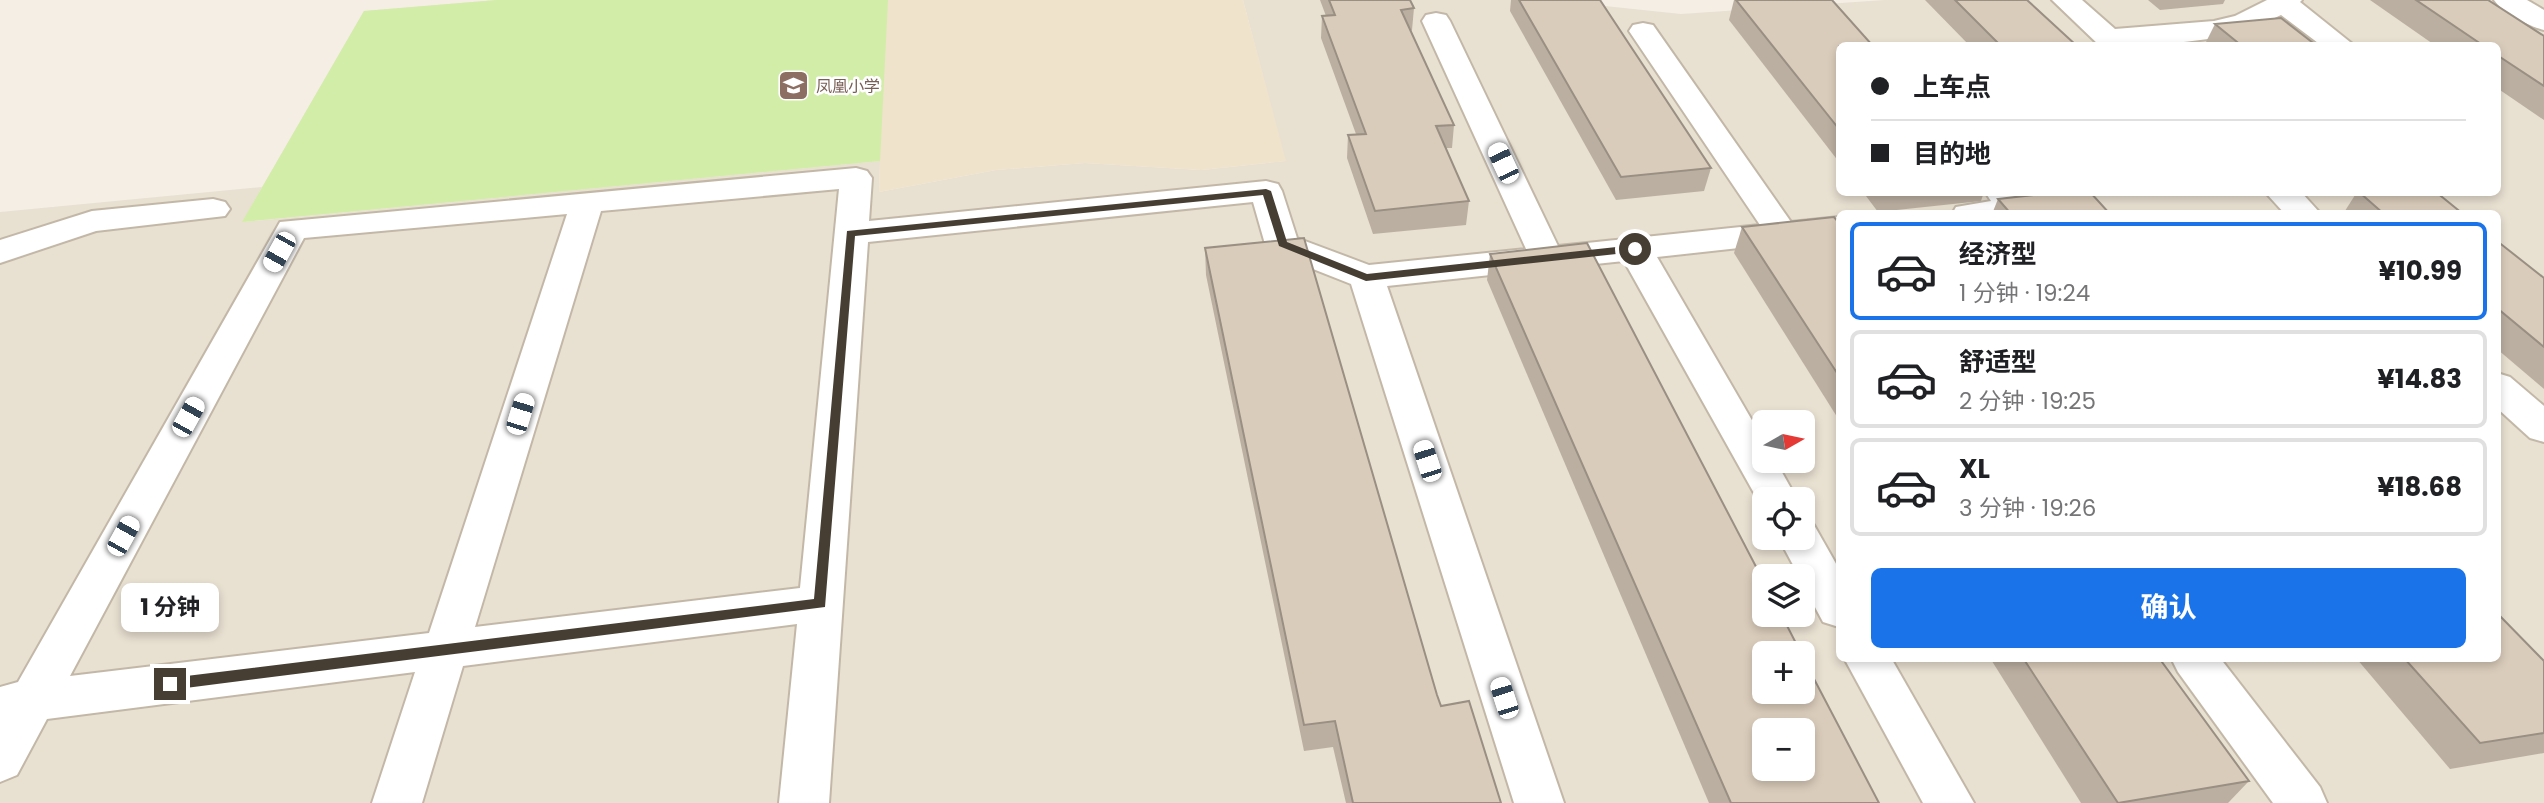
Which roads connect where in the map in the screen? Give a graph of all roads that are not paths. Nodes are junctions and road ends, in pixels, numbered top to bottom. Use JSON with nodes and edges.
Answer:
{"nodes":[{"id":1,"x":2066,"y":0,"type":"edge"},
{"id":2,"x":2508,"y":0,"type":"edge"},
{"id":3,"x":2286,"y":1,"type":"edge"},
{"id":4,"x":1436,"y":21,"type":"dead end"},
{"id":5,"x":2544,"y":22,"type":"edge"},
{"id":6,"x":1643,"y":31,"type":"dead end"},
{"id":7,"x":2113,"y":42,"type":"edge"},
{"id":8,"x":2336,"y":42,"type":"edge"},
{"id":9,"x":2004,"y":196,"type":"edge"},
{"id":10,"x":2285,"y":196,"type":"edge"},
{"id":11,"x":587,"y":203,"type":"junction"},
{"id":12,"x":212,"y":209,"type":"dead end"},
{"id":13,"x":2006,"y":210,"type":"edge"},
{"id":14,"x":2301,"y":210,"type":"edge"},
{"id":15,"x":1836,"y":227,"type":"edge"},
{"id":16,"x":850,"y":233,"type":"junction"},
{"id":17,"x":1782,"y":233,"type":"junction"},
{"id":18,"x":1635,"y":249,"type":"junction"},
{"id":19,"x":0,"y":252,"type":"edge"},
{"id":20,"x":1547,"y":258,"type":"junction"},
{"id":21,"x":1366,"y":277,"type":"junction"},
{"id":22,"x":2501,"y":390,"type":"edge"},
{"id":23,"x":2544,"y":428,"type":"edge"},
{"id":24,"x":1770,"y":487,"type":"edge"},
{"id":25,"x":1806,"y":550,"type":"edge"},
{"id":26,"x":820,"y":603,"type":"junction"},
{"id":27,"x":1836,"y":604,"type":"edge"},
{"id":28,"x":445,"y":651,"type":"junction"},
{"id":29,"x":1869,"y":662,"type":"edge"},
{"id":30,"x":2197,"y":662,"type":"edge"},
{"id":31,"x":16,"y":703,"type":"edge"},
{"id":32,"x":0,"y":760,"type":"edge"},
{"id":33,"x":397,"y":803,"type":"edge"},
{"id":34,"x":804,"y":803,"type":"edge"},
{"id":35,"x":1539,"y":803,"type":"edge"},
{"id":36,"x":1949,"y":803,"type":"edge"},
{"id":37,"x":2302,"y":803,"type":"edge"}],
"edges":[{"from":1,"to":7,"type":"street"},
{"from":2,"to":5,"type":"street"},
{"from":3,"to":7,"type":"street"},
{"from":3,"to":8,"type":"street"},
{"from":4,"to":20,"type":"street"},
{"from":6,"to":17,"type":"street"},
{"from":9,"to":13,"type":"street"},
{"from":10,"to":14,"type":"street"},
{"from":11,"to":16,"type":"street"},
{"from":11,"to":28,"type":"street"},
{"from":11,"to":31,"type":"street"},
{"from":12,"to":19,"type":"street"},
{"from":15,"to":17,"type":"street"},
{"from":16,"to":21,"type":"street"},
{"from":16,"to":26,"type":"street"},
{"from":17,"to":18,"type":"street"},
{"from":18,"to":20,"type":"street"},
{"from":18,"to":24,"type":"street"},
{"from":20,"to":21,"type":"street"},
{"from":21,"to":35,"type":"street"},
{"from":22,"to":23,"type":"street"},
{"from":25,"to":27,"type":"street"},
{"from":26,"to":28,"type":"street"},
{"from":26,"to":34,"type":"street"},
{"from":28,"to":31,"type":"street"},
{"from":28,"to":33,"type":"street"},
{"from":29,"to":36,"type":"street"},
{"from":30,"to":37,"type":"street"},
{"from":31,"to":32,"type":"street"}]}
